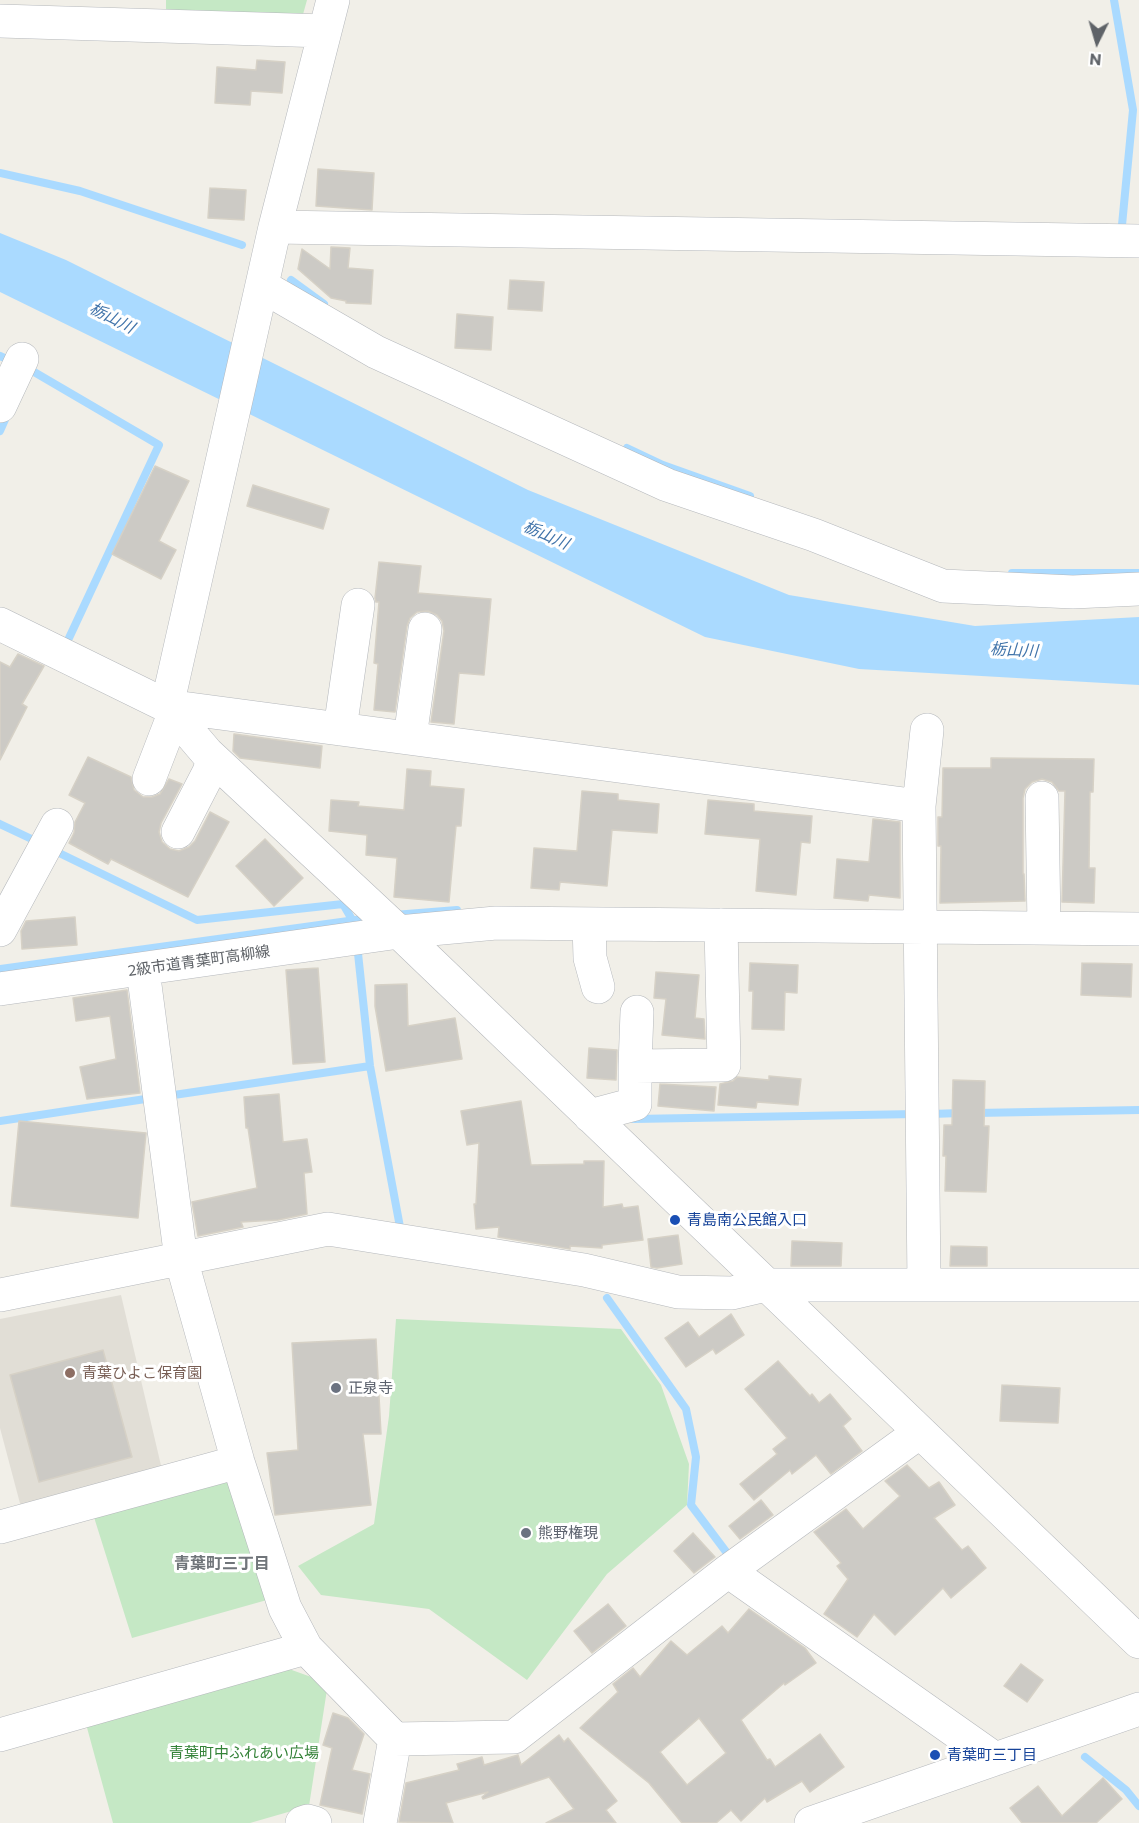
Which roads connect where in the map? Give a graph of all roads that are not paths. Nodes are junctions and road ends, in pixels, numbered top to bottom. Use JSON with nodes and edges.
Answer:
{"nodes":[{"id":1,"x":333,"y":0,"type":"edge"},
{"id":2,"x":162,"y":13,"type":"edge"},
{"id":3,"x":0,"y":21,"type":"edge"},
{"id":4,"x":325,"y":31,"type":"junction"},
{"id":5,"x":275,"y":227,"type":"junction"},
{"id":6,"x":1139,"y":241,"type":"edge"},
{"id":7,"x":260,"y":297,"type":"junction"},
{"id":8,"x":22,"y":359,"type":"dead end"},
{"id":9,"x":0,"y":406,"type":"edge"},
{"id":10,"x":1139,"y":589,"type":"edge"},
{"id":11,"x":358,"y":605,"type":"dead end"},
{"id":12,"x":0,"y":624,"type":"edge"},
{"id":13,"x":425,"y":629,"type":"dead end"},
{"id":14,"x":171,"y":710,"type":"junction"},
{"id":15,"x":340,"y":729,"type":"junction"},
{"id":16,"x":927,"y":730,"type":"dead end"},
{"id":17,"x":410,"y":738,"type":"junction"},
{"id":18,"x":213,"y":759,"type":"junction"},
{"id":19,"x":149,"y":779,"type":"dead end"},
{"id":20,"x":1042,"y":798,"type":"dead end"},
{"id":21,"x":919,"y":806,"type":"junction"},
{"id":22,"x":57,"y":825,"type":"dead end"},
{"id":23,"x":178,"y":832,"type":"dead end"},
{"id":24,"x":1044,"y":914,"type":"junction"},
{"id":25,"x":589,"y":924,"type":"junction"},
{"id":26,"x":922,"y":929,"type":"junction"},
{"id":27,"x":1139,"y":929,"type":"edge"},
{"id":28,"x":0,"y":930,"type":"edge"},
{"id":29,"x":399,"y":932,"type":"junction"},
{"id":30,"x":722,"y":938,"type":"junction"},
{"id":31,"x":143,"y":970,"type":"junction"},
{"id":32,"x":594,"y":972,"type":"dead end"},
{"id":33,"x":1,"y":988,"type":"edge"},
{"id":34,"x":637,"y":1012,"type":"dead end"},
{"id":35,"x":635,"y":1066,"type":"junction"},
{"id":36,"x":590,"y":1116,"type":"junction"},
{"id":37,"x":181,"y":1259,"type":"junction"},
{"id":38,"x":1139,"y":1284,"type":"edge"},
{"id":39,"x":766,"y":1285,"type":"junction"},
{"id":40,"x":924,"y":1285,"type":"junction"},
{"id":41,"x":0,"y":1295,"type":"edge"},
{"id":42,"x":920,"y":1432,"type":"junction"},
{"id":43,"x":238,"y":1462,"type":"junction"},
{"id":44,"x":0,"y":1527,"type":"edge"},
{"id":45,"x":728,"y":1571,"type":"junction"},
{"id":46,"x":1139,"y":1642,"type":"edge"},
{"id":47,"x":306,"y":1648,"type":"junction"},
{"id":48,"x":1139,"y":1709,"type":"edge"},
{"id":49,"x":0,"y":1735,"type":"edge"},
{"id":50,"x":395,"y":1739,"type":"junction"},
{"id":51,"x":995,"y":1759,"type":"junction"},
{"id":52,"x":302,"y":1823,"type":"edge"},
{"id":53,"x":315,"y":1823,"type":"edge"},
{"id":54,"x":380,"y":1823,"type":"edge"},
{"id":55,"x":811,"y":1823,"type":"edge"}],
"edges":[{"from":1,"to":4,"type":"street"},
{"from":2,"to":3,"type":"street"},
{"from":2,"to":4,"type":"street"},
{"from":4,"to":5,"type":"street"},
{"from":5,"to":6,"type":"street"},
{"from":5,"to":7,"type":"street"},
{"from":7,"to":10,"type":"street"},
{"from":7,"to":14,"type":"street"},
{"from":8,"to":9,"type":"street"},
{"from":11,"to":15,"type":"street"},
{"from":12,"to":14,"type":"street"},
{"from":13,"to":17,"type":"street"},
{"from":14,"to":15,"type":"street"},
{"from":14,"to":18,"type":"street"},
{"from":14,"to":19,"type":"street"},
{"from":15,"to":17,"type":"street"},
{"from":16,"to":21,"type":"street"},
{"from":17,"to":21,"type":"street"},
{"from":18,"to":23,"type":"street"},
{"from":18,"to":29,"type":"street"},
{"from":20,"to":24,"type":"street"},
{"from":21,"to":26,"type":"street"},
{"from":22,"to":28,"type":"street"},
{"from":24,"to":26,"type":"street","name":"2級市道青葉町高柳線"},
{"from":24,"to":27,"type":"street","name":"2級市道青葉町高柳線"},
{"from":25,"to":29,"type":"street","name":"2級市道青葉町高柳線"},
{"from":25,"to":30,"type":"street","name":"2級市道青葉町高柳線"},
{"from":25,"to":32,"type":"street"},
{"from":26,"to":30,"type":"street","name":"2級市道青葉町高柳線"},
{"from":26,"to":40,"type":"street"},
{"from":29,"to":31,"type":"street","name":"2級市道青葉町高柳線"},
{"from":29,"to":36,"type":"street"},
{"from":30,"to":35,"type":"street"},
{"from":31,"to":33,"type":"street","name":"2級市道青葉町高柳線"},
{"from":31,"to":37,"type":"street"},
{"from":34,"to":35,"type":"street"},
{"from":35,"to":36,"type":"street"},
{"from":36,"to":39,"type":"street"},
{"from":37,"to":39,"type":"street"},
{"from":37,"to":41,"type":"street"},
{"from":37,"to":43,"type":"street"},
{"from":38,"to":40,"type":"street"},
{"from":39,"to":40,"type":"street"},
{"from":39,"to":42,"type":"street"},
{"from":42,"to":45,"type":"street"},
{"from":42,"to":46,"type":"street"},
{"from":43,"to":44,"type":"street"},
{"from":43,"to":47,"type":"street"},
{"from":45,"to":50,"type":"street"},
{"from":45,"to":51,"type":"street"},
{"from":47,"to":49,"type":"street"},
{"from":47,"to":50,"type":"street"},
{"from":48,"to":51,"type":"street"},
{"from":50,"to":54,"type":"street"},
{"from":51,"to":55,"type":"street"},
{"from":52,"to":53,"type":"street"}]}
